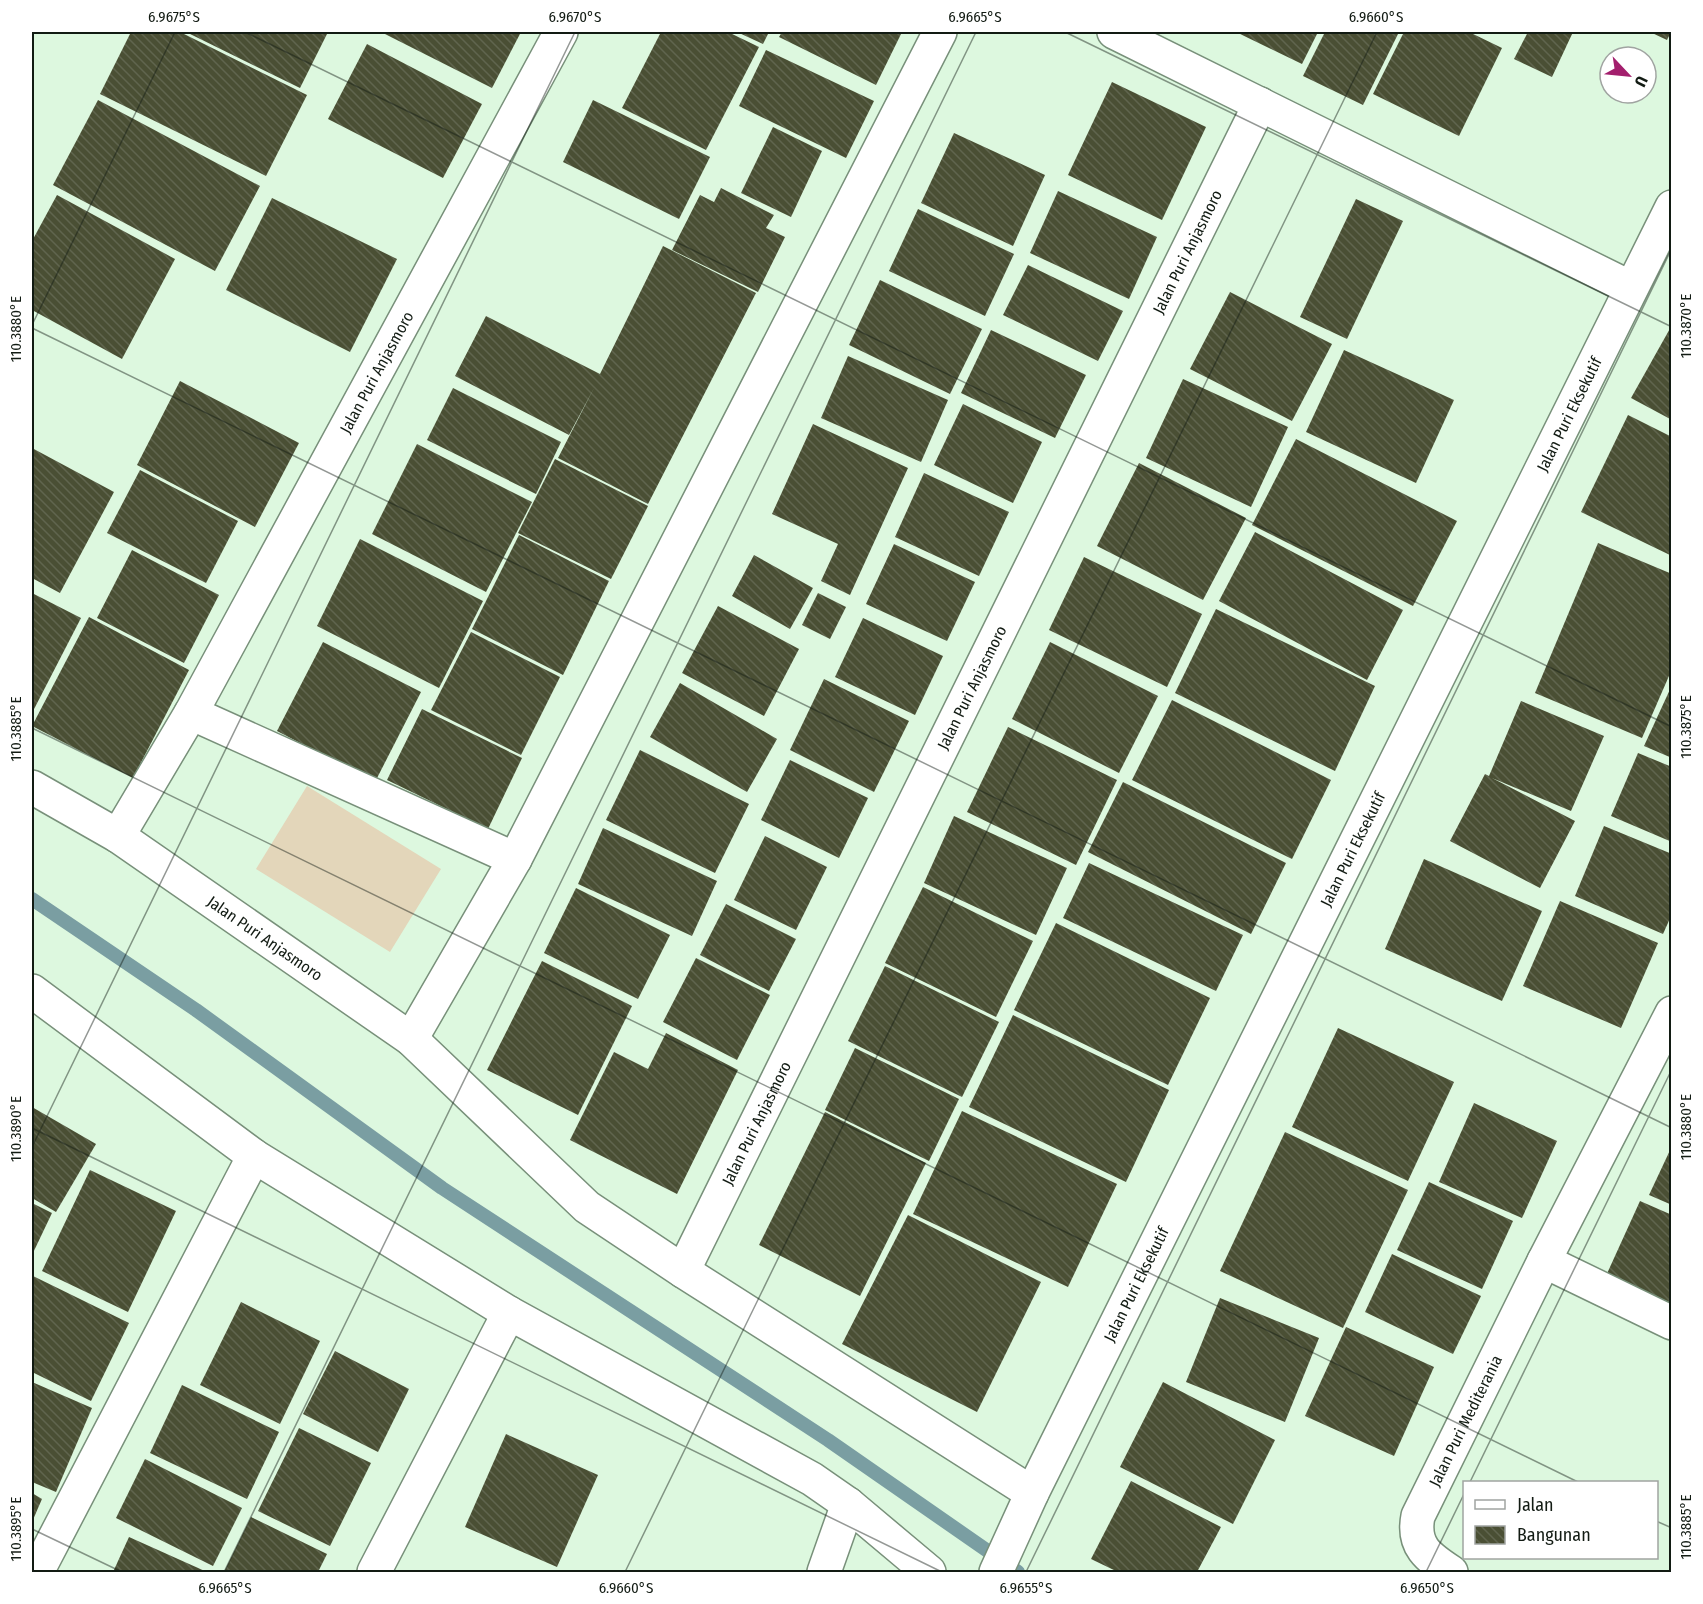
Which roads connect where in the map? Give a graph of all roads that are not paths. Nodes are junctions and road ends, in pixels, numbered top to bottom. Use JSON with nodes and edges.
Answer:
{"nodes":[{"id":1,"x":561,"y":32,"type":"edge"},
{"id":2,"x":940,"y":32,"type":"edge"},
{"id":3,"x":1114,"y":32,"type":"edge"},
{"id":4,"x":1260,"y":104,"type":"junction"},
{"id":5,"x":1671,"y":207,"type":"edge"},
{"id":6,"x":1631,"y":288,"type":"junction"},
{"id":7,"x":191,"y":713,"type":"junction"},
{"id":8,"x":32,"y":787,"type":"edge"},
{"id":9,"x":118,"y":836,"type":"junction"},
{"id":10,"x":515,"y":859,"type":"junction"},
{"id":11,"x":32,"y":991,"type":"edge"},
{"id":12,"x":1671,"y":1013,"type":"edge"},
{"id":13,"x":411,"y":1040,"type":"junction"},
{"id":14,"x":254,"y":1156,"type":"junction"},
{"id":15,"x":1544,"y":1261,"type":"junction"},
{"id":16,"x":682,"y":1270,"type":"junction"},
{"id":17,"x":509,"y":1313,"type":"junction"},
{"id":18,"x":1671,"y":1323,"type":"edge"},
{"id":19,"x":1028,"y":1502,"type":"junction"},
{"id":20,"x":848,"y":1504,"type":"junction"},
{"id":21,"x":998,"y":1568,"type":"edge"},
{"id":22,"x":37,"y":1572,"type":"edge"},
{"id":23,"x":374,"y":1572,"type":"edge"},
{"id":24,"x":824,"y":1572,"type":"edge"},
{"id":25,"x":929,"y":1572,"type":"edge"},
{"id":26,"x":1451,"y":1572,"type":"edge"}],
"edges":[{"from":1,"to":7,"type":"street","name":"Jalan Puri Anjasmoro"},
{"from":2,"to":10,"type":"street"},
{"from":3,"to":4,"type":"street"},
{"from":4,"to":6,"type":"street"},
{"from":4,"to":16,"type":"street","name":"Jalan Puri Anjasmoro"},
{"from":5,"to":6,"type":"street","name":"Jalan Puri Eksekutif"},
{"from":6,"to":19,"type":"street","name":"Jalan Puri Eksekutif"},
{"from":7,"to":9,"type":"street","name":"Jalan Puri Anjasmoro"},
{"from":7,"to":10,"type":"street"},
{"from":8,"to":9,"type":"street","name":"Jalan Puri Anjasmoro"},
{"from":9,"to":13,"type":"street","name":"Jalan Puri Anjasmoro"},
{"from":10,"to":13,"type":"street"},
{"from":11,"to":14,"type":"street"},
{"from":12,"to":15,"type":"street","name":"Jalan Puri Mediterania"},
{"from":13,"to":16,"type":"street","name":"Jalan Puri Anjasmoro"},
{"from":14,"to":17,"type":"street"},
{"from":14,"to":22,"type":"street"},
{"from":15,"to":18,"type":"street"},
{"from":15,"to":26,"type":"street","name":"Jalan Puri Mediterania"},
{"from":16,"to":19,"type":"street","name":"Jalan Puri Anjasmoro"},
{"from":17,"to":20,"type":"street"},
{"from":17,"to":23,"type":"street"},
{"from":19,"to":21,"type":"street","name":"Jalan Puri Eksekutif"},
{"from":20,"to":24,"type":"street"},
{"from":20,"to":25,"type":"street"}]}
